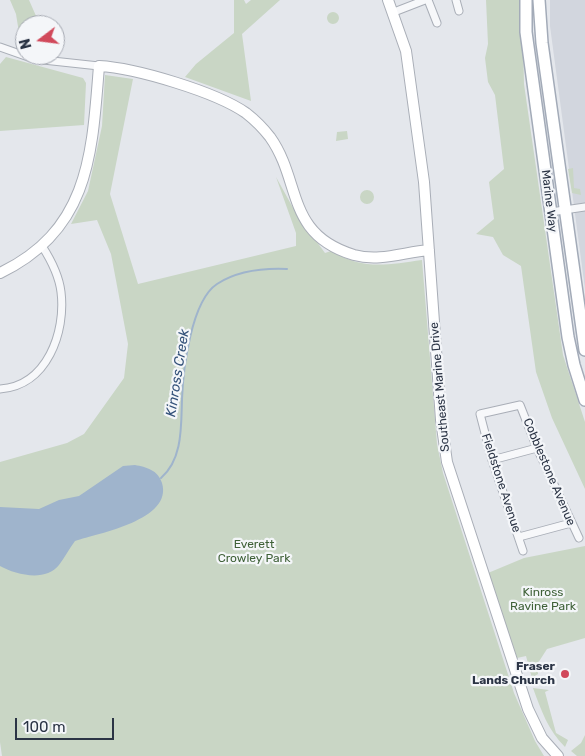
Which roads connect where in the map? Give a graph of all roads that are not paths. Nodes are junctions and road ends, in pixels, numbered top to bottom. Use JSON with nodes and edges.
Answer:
{"nodes":[{"id":1,"x":388,"y":0,"type":"edge"},
{"id":2,"x":426,"y":0,"type":"edge"},
{"id":3,"x":456,"y":0,"type":"edge"},
{"id":4,"x":526,"y":0,"type":"edge"},
{"id":5,"x":539,"y":0,"type":"edge"},
{"id":6,"x":459,"y":11,"type":"dead end"},
{"id":7,"x":394,"y":12,"type":"junction"},
{"id":8,"x":437,"y":23,"type":"dead end"},
{"id":9,"x":0,"y":47,"type":"edge"},
{"id":10,"x":99,"y":66,"type":"junction"},
{"id":11,"x":585,"y":207,"type":"edge"},
{"id":12,"x":564,"y":210,"type":"junction"},
{"id":13,"x":551,"y":212,"type":"junction"},
{"id":14,"x":42,"y":246,"type":"junction"},
{"id":15,"x":429,"y":250,"type":"junction"},
{"id":16,"x":0,"y":274,"type":"edge"},
{"id":17,"x":585,"y":350,"type":"edge"},
{"id":18,"x":0,"y":389,"type":"edge"},
{"id":19,"x":585,"y":400,"type":"edge"},
{"id":20,"x":480,"y":414,"type":"joint"},
{"id":21,"x":537,"y":448,"type":"junction"},
{"id":22,"x":492,"y":460,"type":"junction"},
{"id":23,"x":571,"y":523,"type":"junction"},
{"id":24,"x":519,"y":537,"type":"junction"},
{"id":25,"x":579,"y":538,"type":"dead end"},
{"id":26,"x":523,"y":552,"type":"dead end"},
{"id":27,"x":558,"y":756,"type":"edge"}],
"edges":[{"from":1,"to":7,"type":"street","name":"Southeast Marine Drive"},
{"from":2,"to":7,"type":"street"},
{"from":2,"to":8,"type":"street"},
{"from":3,"to":6,"type":"street"},
{"from":4,"to":13,"type":"main road","name":"Marine Way"},
{"from":5,"to":12,"type":"main road","name":"Marine Way"},
{"from":7,"to":15,"type":"street","name":"Southeast Marine Drive"},
{"from":9,"to":10,"type":"street"},
{"from":10,"to":14,"type":"street"},
{"from":10,"to":15,"type":"street"},
{"from":11,"to":12,"type":"street"},
{"from":12,"to":13,"type":"street"},
{"from":12,"to":17,"type":"main road","name":"Marine Way"},
{"from":13,"to":19,"type":"main road","name":"Marine Way"},
{"from":14,"to":16,"type":"street"},
{"from":14,"to":18,"type":"street"},
{"from":15,"to":27,"type":"street","name":"Southeast Marine Drive"},
{"from":20,"to":21,"type":"street","name":"Cobblestone Avenue"},
{"from":20,"to":22,"type":"street","name":"Fieldstone Avenue"},
{"from":21,"to":22,"type":"street"},
{"from":21,"to":23,"type":"street","name":"Cobblestone Avenue"},
{"from":22,"to":24,"type":"street","name":"Fieldstone Avenue"},
{"from":23,"to":24,"type":"street"},
{"from":23,"to":25,"type":"street","name":"Cobblestone Avenue"},
{"from":24,"to":26,"type":"street","name":"Fieldstone Avenue"}]}
